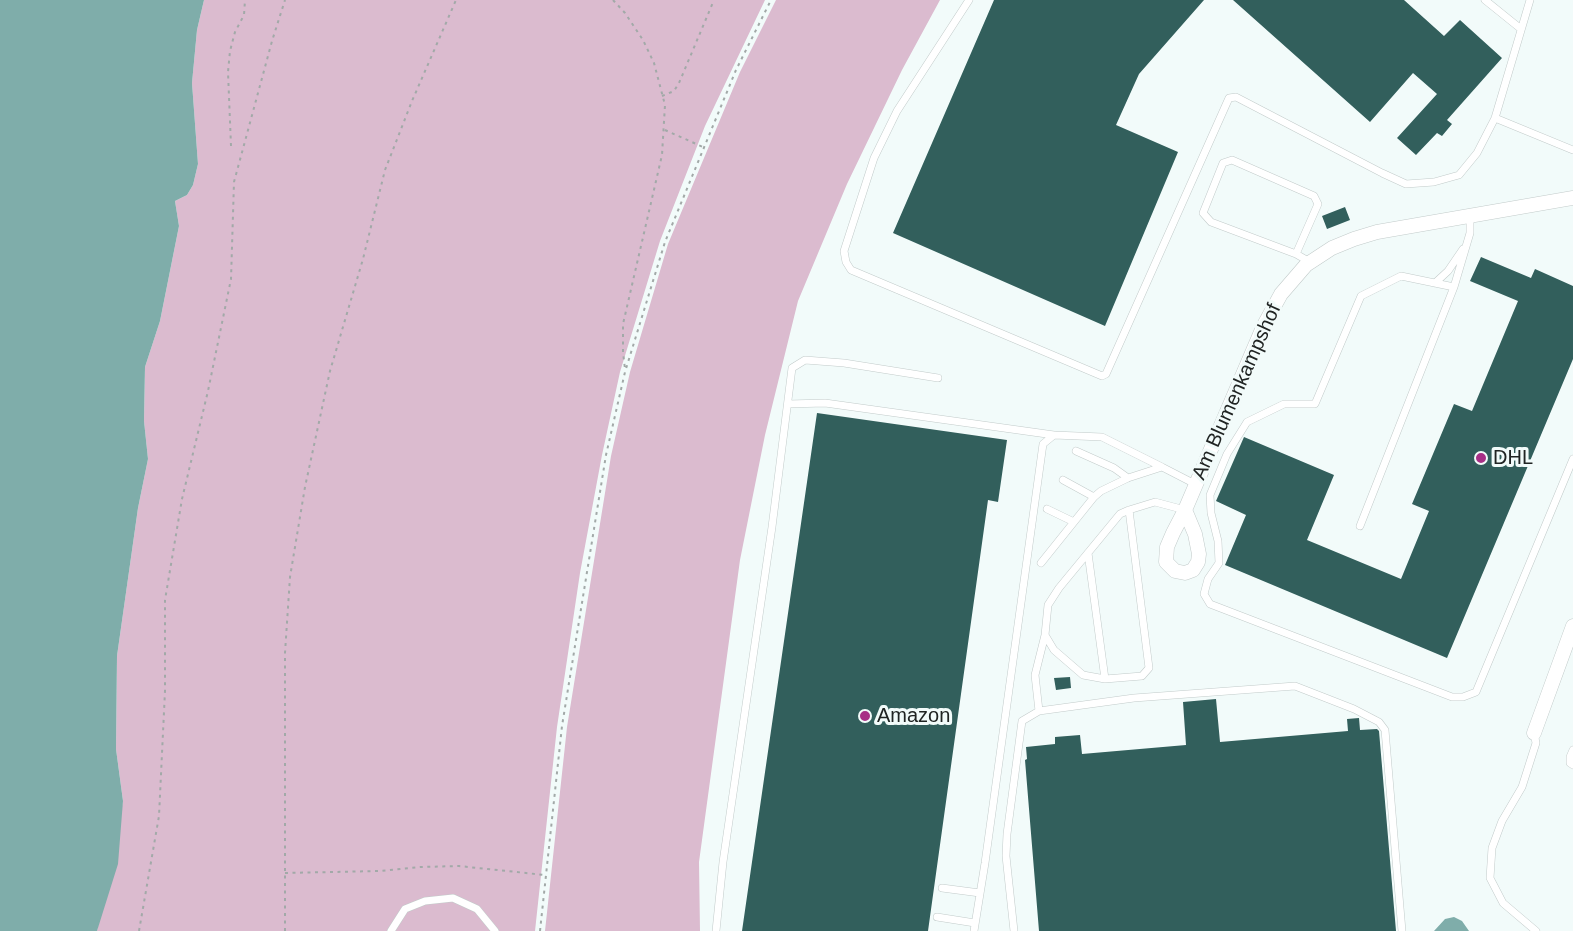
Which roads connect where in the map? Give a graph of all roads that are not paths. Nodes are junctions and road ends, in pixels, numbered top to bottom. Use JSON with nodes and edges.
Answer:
{"nodes":[{"id":1,"x":969,"y":0,"type":"edge"},
{"id":2,"x":1485,"y":0,"type":"edge"},
{"id":3,"x":1530,"y":0,"type":"edge"},
{"id":4,"x":1521,"y":29,"type":"junction"},
{"id":5,"x":1495,"y":118,"type":"junction"},
{"id":6,"x":1573,"y":150,"type":"edge"},
{"id":7,"x":1573,"y":198,"type":"edge"},
{"id":8,"x":1470,"y":216,"type":"junction"},
{"id":9,"x":1464,"y":248,"type":"junction"},
{"id":10,"x":1296,"y":254,"type":"junction"},
{"id":11,"x":1310,"y":262,"type":"junction"},
{"id":12,"x":1435,"y":283,"type":"junction"},
{"id":13,"x":1454,"y":287,"type":"junction"},
{"id":14,"x":938,"y":378,"type":"dead end"},
{"id":15,"x":788,"y":404,"type":"junction"},
{"id":16,"x":1054,"y":435,"type":"junction"},
{"id":17,"x":1076,"y":451,"type":"dead end"},
{"id":18,"x":1573,"y":459,"type":"edge"},
{"id":19,"x":1162,"y":467,"type":"junction"},
{"id":20,"x":1128,"y":478,"type":"junction"},
{"id":21,"x":1063,"y":480,"type":"dead end"},
{"id":22,"x":1196,"y":484,"type":"junction"},
{"id":23,"x":1094,"y":496,"type":"junction"},
{"id":24,"x":1047,"y":509,"type":"dead end"},
{"id":25,"x":1129,"y":510,"type":"junction"},
{"id":26,"x":1185,"y":510,"type":"junction"},
{"id":27,"x":1074,"y":522,"type":"junction"},
{"id":28,"x":1359,"y":526,"type":"dead end"},
{"id":29,"x":1088,"y":553,"type":"junction"},
{"id":30,"x":1041,"y":563,"type":"dead end"},
{"id":31,"x":1573,"y":626,"type":"edge"},
{"id":32,"x":1045,"y":635,"type":"junction"},
{"id":33,"x":1106,"y":679,"type":"junction"},
{"id":34,"x":1039,"y":711,"type":"junction"},
{"id":35,"x":1534,"y":733,"type":"joint"},
{"id":36,"x":1573,"y":750,"type":"edge"},
{"id":37,"x":1573,"y":765,"type":"edge"},
{"id":38,"x":942,"y":888,"type":"dead end"},
{"id":39,"x":980,"y":893,"type":"junction"},
{"id":40,"x":937,"y":917,"type":"dead end"},
{"id":41,"x":975,"y":922,"type":"junction"},
{"id":42,"x":391,"y":931,"type":"edge"},
{"id":43,"x":495,"y":931,"type":"edge"},
{"id":44,"x":716,"y":931,"type":"edge"},
{"id":45,"x":974,"y":931,"type":"edge"},
{"id":46,"x":1014,"y":931,"type":"edge"},
{"id":47,"x":1402,"y":931,"type":"edge"},
{"id":48,"x":1536,"y":931,"type":"edge"}],
"edges":[{"from":1,"to":5,"type":"lane"},
{"from":2,"to":4,"type":"lane"},
{"from":3,"to":4,"type":"lane"},
{"from":4,"to":5,"type":"lane"},
{"from":5,"to":6,"type":"lane"},
{"from":7,"to":8,"type":"street","name":"Am Blumenkampshof"},
{"from":8,"to":9,"type":"lane"},
{"from":8,"to":11,"type":"street","name":"Am Blumenkampshof"},
{"from":9,"to":12,"type":"lane"},
{"from":9,"to":13,"type":"lane"},
{"from":10,"to":10,"type":"lane"},
{"from":10,"to":11,"type":"lane"},
{"from":11,"to":22,"type":"street","name":"Am Blumenkampshof"},
{"from":12,"to":13,"type":"lane"},
{"from":12,"to":18,"type":"lane"},
{"from":13,"to":28,"type":"lane"},
{"from":14,"to":15,"type":"lane"},
{"from":15,"to":16,"type":"lane"},
{"from":15,"to":44,"type":"lane"},
{"from":16,"to":19,"type":"lane"},
{"from":16,"to":39,"type":"lane"},
{"from":17,"to":20,"type":"lane"},
{"from":19,"to":20,"type":"lane"},
{"from":19,"to":22,"type":"lane"},
{"from":20,"to":23,"type":"lane"},
{"from":21,"to":23,"type":"lane"},
{"from":22,"to":26,"type":"street","name":"Am Blumenkampshof"},
{"from":23,"to":27,"type":"lane"},
{"from":24,"to":27,"type":"lane"},
{"from":25,"to":26,"type":"lane"},
{"from":25,"to":29,"type":"lane"},
{"from":25,"to":33,"type":"lane"},
{"from":26,"to":26,"type":"street","name":"Am Blumenkampshof"},
{"from":27,"to":30,"type":"lane"},
{"from":29,"to":32,"type":"lane"},
{"from":29,"to":33,"type":"lane"},
{"from":31,"to":35,"type":"street"},
{"from":32,"to":33,"type":"lane"},
{"from":32,"to":34,"type":"lane"},
{"from":34,"to":46,"type":"lane"},
{"from":34,"to":47,"type":"lane"},
{"from":35,"to":48,"type":"lane"},
{"from":36,"to":37,"type":"lane"},
{"from":38,"to":39,"type":"lane"},
{"from":39,"to":41,"type":"lane"},
{"from":40,"to":41,"type":"lane"},
{"from":41,"to":45,"type":"lane"},
{"from":42,"to":43,"type":"lane"}]}
